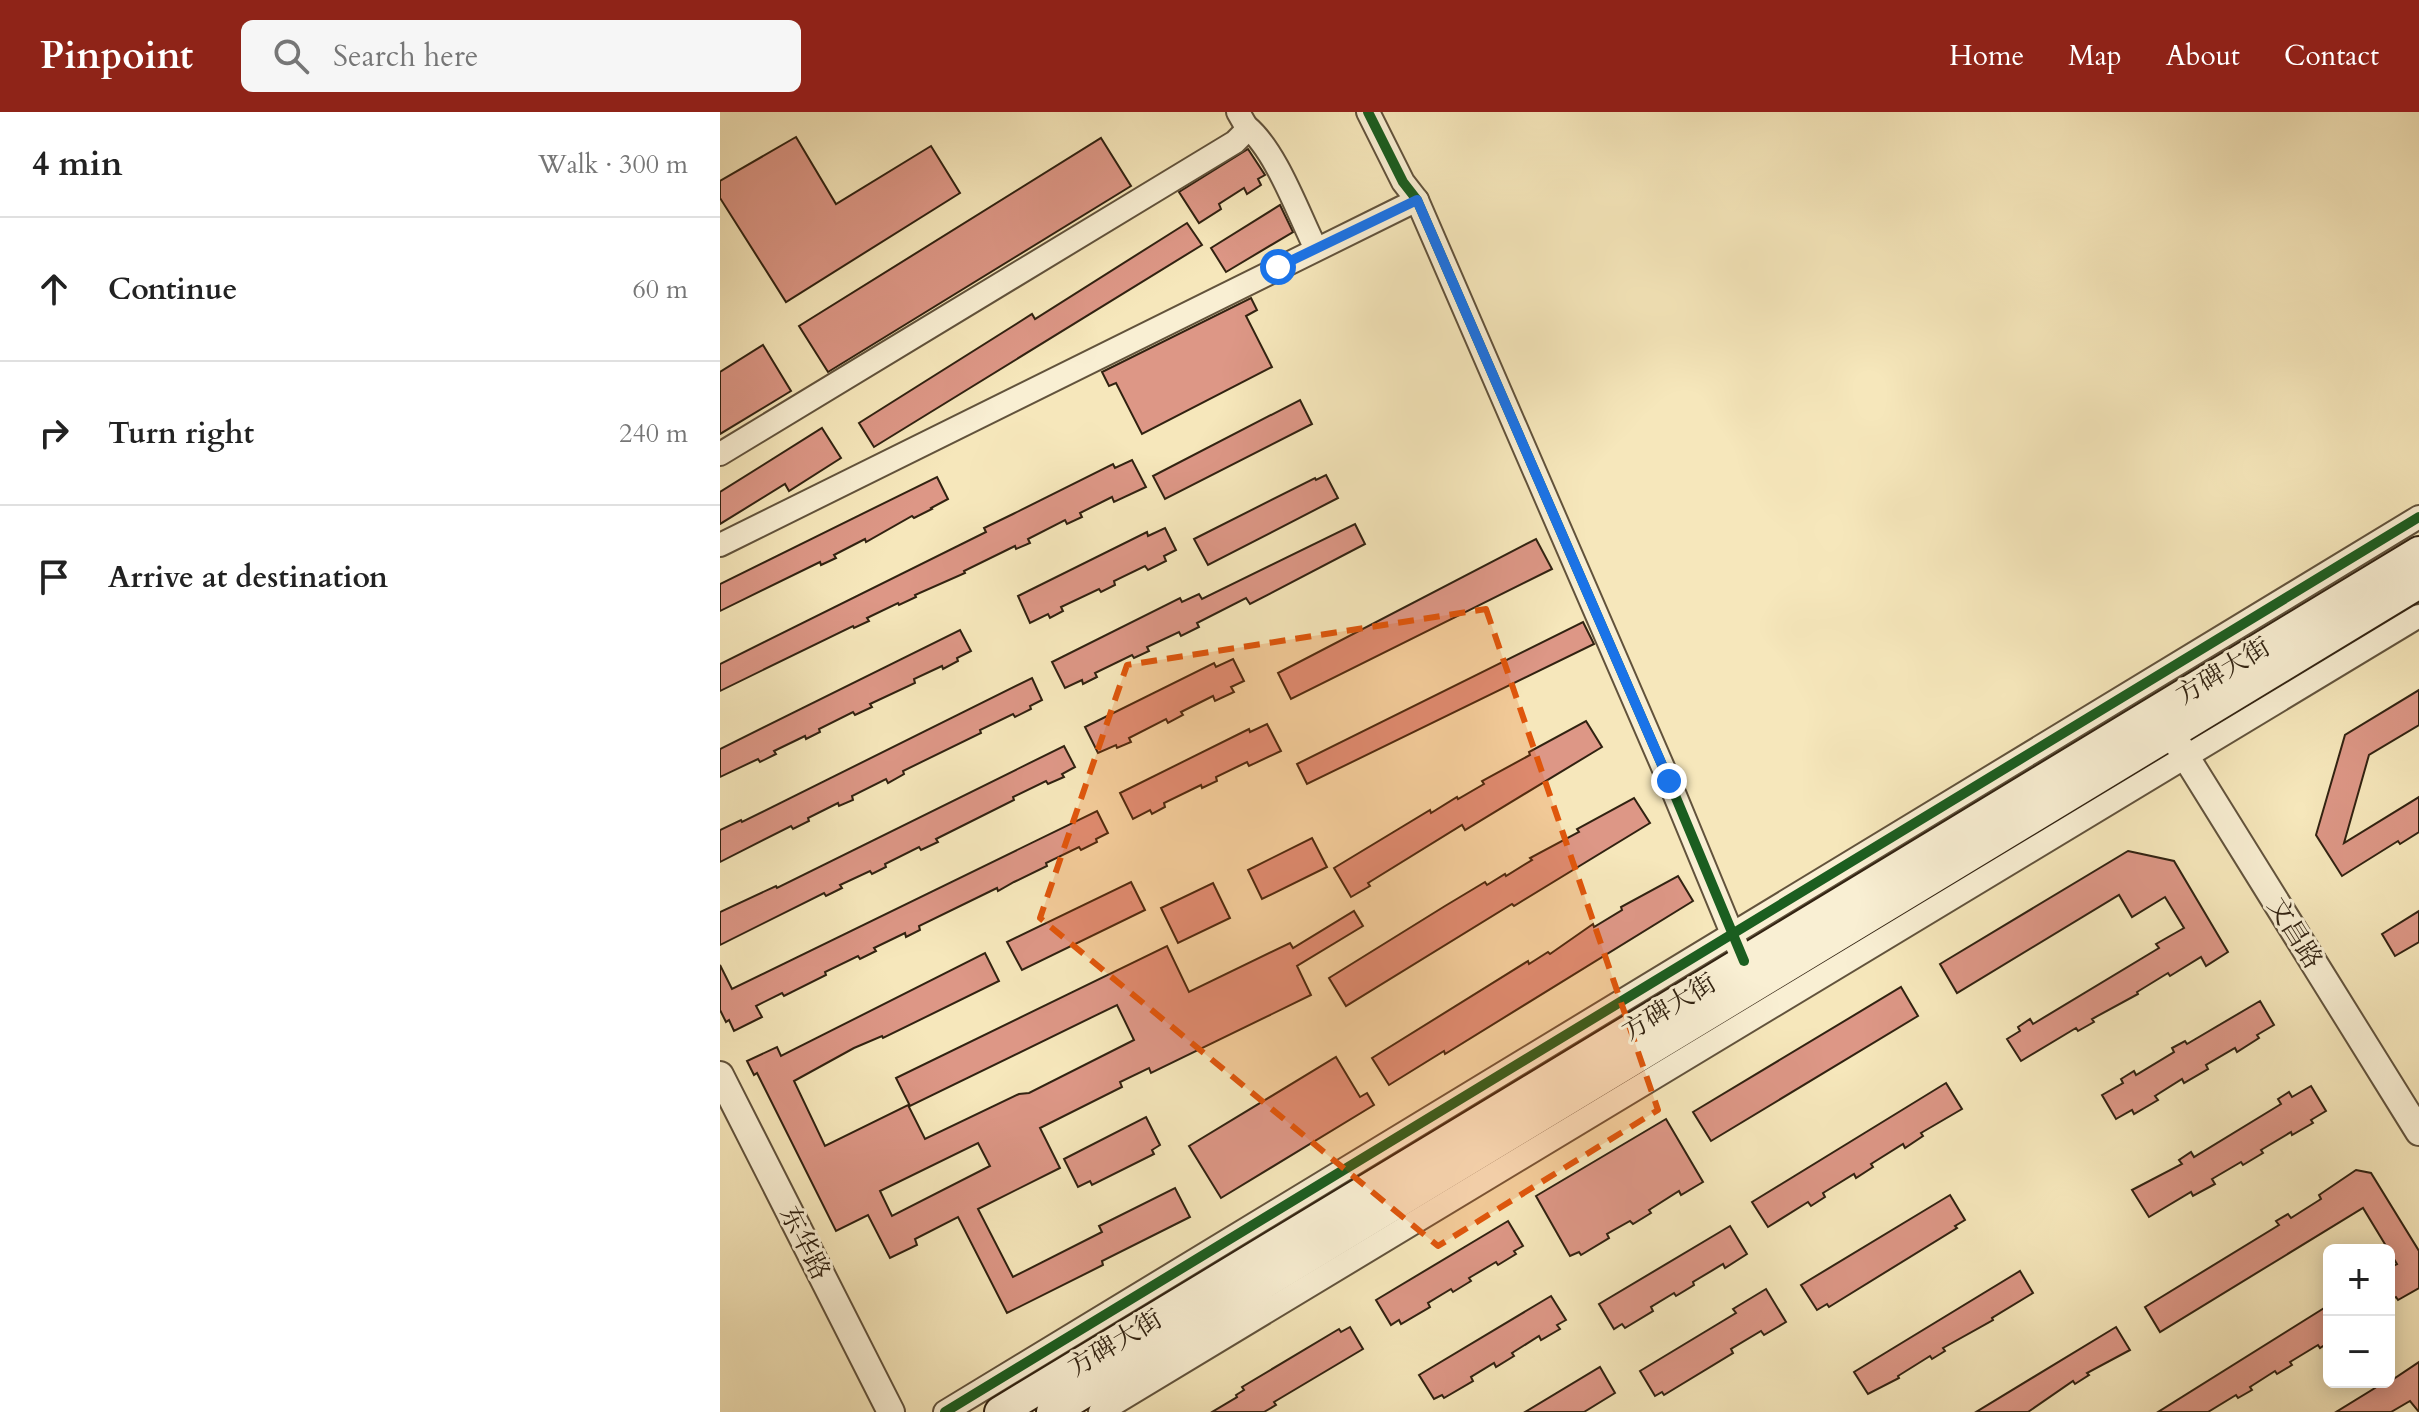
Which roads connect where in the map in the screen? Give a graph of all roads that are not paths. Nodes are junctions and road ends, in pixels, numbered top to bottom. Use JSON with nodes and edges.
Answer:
{"nodes":[{"id":1,"x":1368,"y":112,"type":"edge"},
{"id":2,"x":1242,"y":119,"type":"edge"},
{"id":3,"x":1417,"y":200,"type":"junction"},
{"id":4,"x":1316,"y":249,"type":"junction"},
{"id":5,"x":720,"y":454,"type":"edge"},
{"id":6,"x":2419,"y":517,"type":"edge"},
{"id":7,"x":720,"y":545,"type":"edge"},
{"id":8,"x":2419,"y":552,"type":"edge"},
{"id":9,"x":2419,"y":583,"type":"edge"},
{"id":10,"x":2419,"y":616,"type":"edge"},
{"id":11,"x":2179,"y":745,"type":"junction"},
{"id":12,"x":1738,"y":948,"type":"junction"},
{"id":13,"x":720,"y":1075,"type":"edge"},
{"id":14,"x":2419,"y":1132,"type":"edge"},
{"id":15,"x":891,"y":1412,"type":"edge"},
{"id":16,"x":945,"y":1412,"type":"edge"},
{"id":17,"x":1000,"y":1412,"type":"edge"},
{"id":18,"x":1052,"y":1412,"type":"edge"},
{"id":19,"x":1100,"y":1412,"type":"edge"}],
"edges":[{"from":1,"to":3,"type":"street"},
{"from":2,"to":4,"type":"street"},
{"from":2,"to":5,"type":"street"},
{"from":3,"to":4,"type":"street"},
{"from":3,"to":12,"type":"street"},
{"from":4,"to":7,"type":"street"},
{"from":6,"to":12,"type":"street"},
{"from":8,"to":12,"type":"main road","name":"方碑大街"},
{"from":9,"to":11,"type":"main road","name":"方碑大街"},
{"from":10,"to":11,"type":"street"},
{"from":11,"to":14,"type":"street","name":"文昌路"},
{"from":11,"to":18,"type":"main road","name":"方碑大街"},
{"from":11,"to":19,"type":"street"},
{"from":12,"to":16,"type":"street"},
{"from":12,"to":17,"type":"main road","name":"方碑大街"},
{"from":13,"to":15,"type":"street","name":"东华路"}]}
